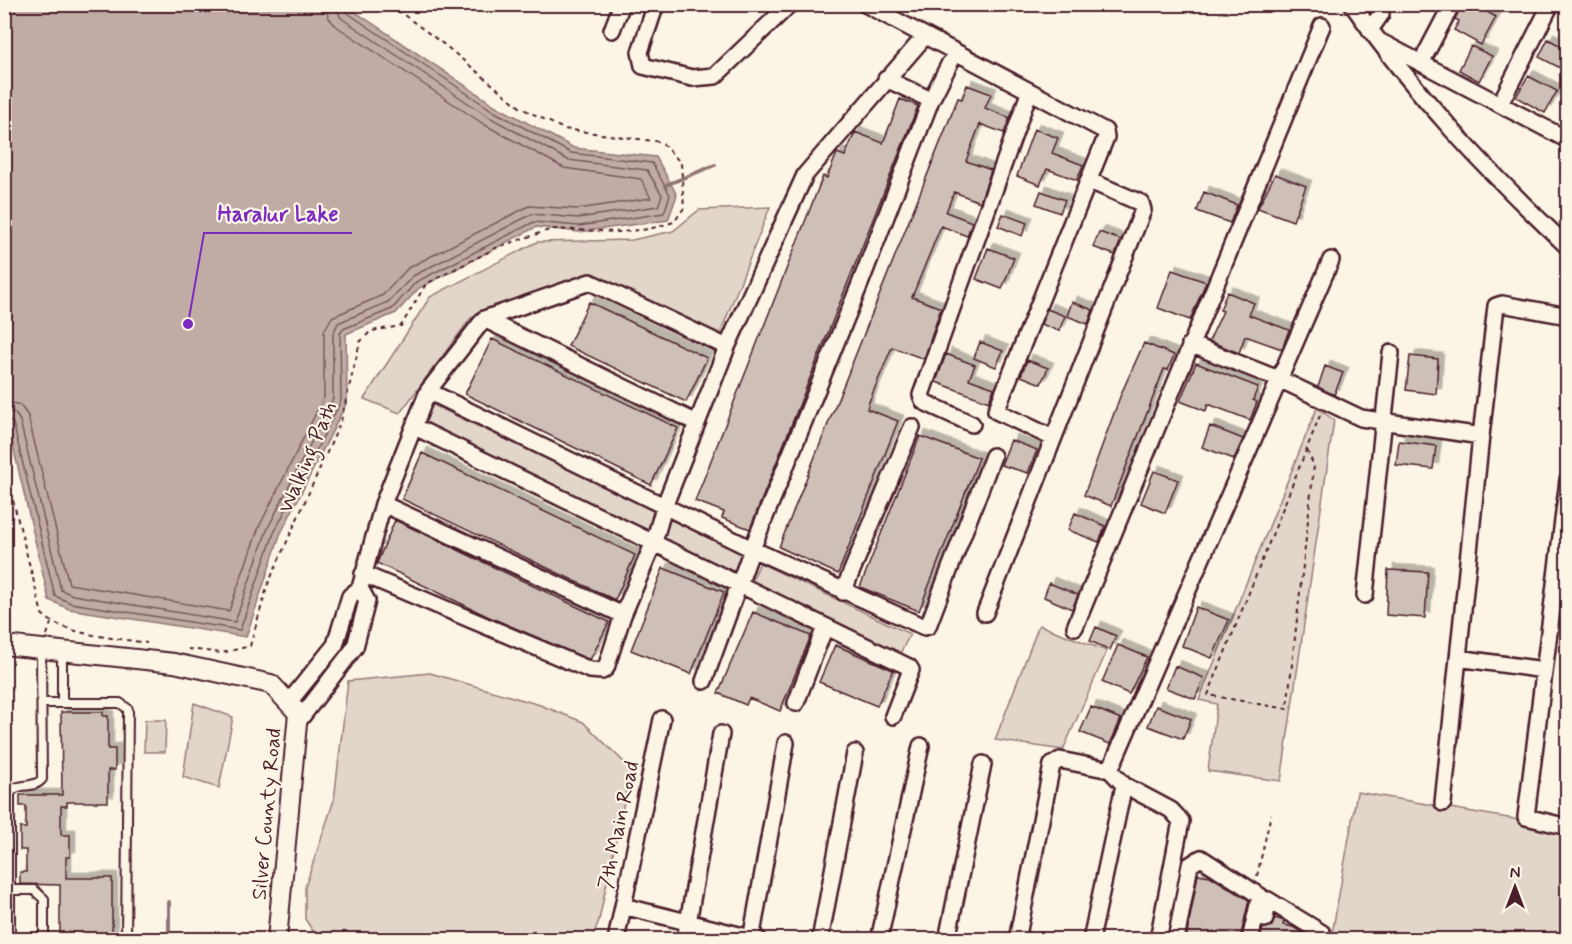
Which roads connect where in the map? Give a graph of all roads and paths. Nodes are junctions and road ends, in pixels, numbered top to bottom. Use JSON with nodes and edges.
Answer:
{"nodes":[{"id":1,"x":389,"y":4,"type":"edge"},
{"id":2,"x":622,"y":4,"type":"edge"},
{"id":3,"x":656,"y":4,"type":"edge"},
{"id":4,"x":790,"y":4,"type":"edge"},
{"id":5,"x":865,"y":4,"type":"edge"},
{"id":6,"x":1352,"y":4,"type":"edge"},
{"id":7,"x":1381,"y":4,"type":"edge"},
{"id":8,"x":1452,"y":4,"type":"edge"},
{"id":9,"x":1551,"y":4,"type":"edge"},
{"id":10,"x":1322,"y":26,"type":"dead end"},
{"id":11,"x":612,"y":30,"type":"dead end"},
{"id":12,"x":1373,"y":35,"type":"junction"},
{"id":13,"x":925,"y":36,"type":"junction"},
{"id":14,"x":955,"y":53,"type":"junction"},
{"id":15,"x":1421,"y":63,"type":"junction"},
{"id":16,"x":886,"y":79,"type":"junction"},
{"id":17,"x":1029,"y":93,"type":"junction"},
{"id":18,"x":931,"y":100,"type":"junction"},
{"id":19,"x":1500,"y":104,"type":"junction"},
{"id":20,"x":1568,"y":140,"type":"edge"},
{"id":21,"x":1090,"y":181,"type":"junction"},
{"id":22,"x":1568,"y":247,"type":"edge"},
{"id":23,"x":1331,"y":260,"type":"dead end"},
{"id":24,"x":1568,"y":316,"type":"edge"},
{"id":25,"x":484,"y":319,"type":"junction"},
{"id":26,"x":1190,"y":344,"type":"junction"},
{"id":27,"x":727,"y":347,"type":"junction"},
{"id":28,"x":1391,"y":353,"type":"dead end"},
{"id":29,"x":1281,"y":380,"type":"junction"},
{"id":30,"x":428,"y":391,"type":"junction"},
{"id":31,"x":1325,"y":402,"type":"junction"},
{"id":32,"x":697,"y":423,"type":"junction"},
{"id":33,"x":1385,"y":423,"type":"junction"},
{"id":34,"x":972,"y":424,"type":"dead end"},
{"id":35,"x":415,"y":427,"type":"junction"},
{"id":36,"x":912,"y":427,"type":"dead end"},
{"id":37,"x":1481,"y":435,"type":"junction"},
{"id":38,"x":1053,"y":438,"type":"junction"},
{"id":39,"x":1307,"y":450,"type":"junction"},
{"id":40,"x":993,"y":456,"type":"dead end"},
{"id":41,"x":4,"y":465,"type":"edge"},
{"id":42,"x":1567,"y":478,"type":"edge"},
{"id":43,"x":383,"y":504,"type":"junction"},
{"id":44,"x":664,"y":507,"type":"junction"},
{"id":45,"x":654,"y":542,"type":"junction"},
{"id":46,"x":752,"y":549,"type":"junction"},
{"id":47,"x":362,"y":581,"type":"junction"},
{"id":48,"x":741,"y":585,"type":"junction"},
{"id":49,"x":843,"y":592,"type":"junction"},
{"id":50,"x":1365,"y":595,"type":"dead end"},
{"id":51,"x":985,"y":613,"type":"dead end"},
{"id":52,"x":623,"y":615,"type":"junction"},
{"id":53,"x":825,"y":627,"type":"junction"},
{"id":54,"x":1075,"y":627,"type":"dead end"},
{"id":55,"x":148,"y":643,"type":"dead end"},
{"id":56,"x":4,"y":645,"type":"edge"},
{"id":57,"x":42,"y":648,"type":"junction"},
{"id":58,"x":180,"y":648,"type":"dead end"},
{"id":59,"x":62,"y":650,"type":"junction"},
{"id":60,"x":1458,"y":658,"type":"junction"},
{"id":61,"x":1544,"y":670,"type":"junction"},
{"id":62,"x":704,"y":681,"type":"dead end"},
{"id":63,"x":289,"y":702,"type":"junction"},
{"id":64,"x":42,"y":703,"type":"junction"},
{"id":65,"x":62,"y":703,"type":"junction"},
{"id":66,"x":796,"y":703,"type":"dead end"},
{"id":67,"x":893,"y":716,"type":"dead end"},
{"id":68,"x":662,"y":719,"type":"dead end"},
{"id":69,"x":297,"y":723,"type":"junction"},
{"id":70,"x":721,"y":734,"type":"dead end"},
{"id":71,"x":786,"y":743,"type":"dead end"},
{"id":72,"x":921,"y":746,"type":"dead end"},
{"id":73,"x":855,"y":753,"type":"dead end"},
{"id":74,"x":983,"y":764,"type":"dead end"},
{"id":75,"x":1110,"y":770,"type":"junction"},
{"id":76,"x":1124,"y":785,"type":"junction"},
{"id":77,"x":1443,"y":803,"type":"dead end"},
{"id":78,"x":1271,"y":814,"type":"dead end"},
{"id":79,"x":1568,"y":826,"type":"edge"},
{"id":80,"x":11,"y":890,"type":"junction"},
{"id":81,"x":1254,"y":891,"type":"junction"},
{"id":82,"x":623,"y":906,"type":"junction"},
{"id":83,"x":688,"y":923,"type":"junction"},
{"id":84,"x":10,"y":939,"type":"edge"},
{"id":85,"x":44,"y":939,"type":"edge"},
{"id":86,"x":126,"y":939,"type":"edge"},
{"id":87,"x":277,"y":939,"type":"edge"},
{"id":88,"x":616,"y":939,"type":"edge"},
{"id":89,"x":685,"y":939,"type":"edge"},
{"id":90,"x":754,"y":939,"type":"edge"},
{"id":91,"x":820,"y":939,"type":"edge"},
{"id":92,"x":879,"y":939,"type":"edge"},
{"id":93,"x":947,"y":939,"type":"edge"},
{"id":94,"x":1017,"y":939,"type":"edge"},
{"id":95,"x":1091,"y":939,"type":"edge"},
{"id":96,"x":1158,"y":939,"type":"edge"},
{"id":97,"x":1176,"y":939,"type":"edge"},
{"id":98,"x":1250,"y":939,"type":"edge"},
{"id":99,"x":1261,"y":939,"type":"edge"},
{"id":100,"x":1326,"y":939,"type":"edge"}],
"edges":[{"from":1,"to":58,"type":"path","name":"Walking Path"},
{"from":2,"to":11,"type":"street"},
{"from":3,"to":4,"type":"street"},
{"from":5,"to":13,"type":"street"},
{"from":6,"to":12,"type":"street"},
{"from":7,"to":12,"type":"street"},
{"from":8,"to":15,"type":"street"},
{"from":9,"to":19,"type":"street"},
{"from":10,"to":26,"type":"street"},
{"from":12,"to":15,"type":"street"},
{"from":12,"to":22,"type":"street"},
{"from":13,"to":14,"type":"street"},
{"from":13,"to":16,"type":"street"},
{"from":14,"to":17,"type":"street"},
{"from":14,"to":18,"type":"street"},
{"from":15,"to":19,"type":"street"},
{"from":16,"to":18,"type":"street"},
{"from":16,"to":27,"type":"street"},
{"from":17,"to":21,"type":"street"},
{"from":17,"to":34,"type":"street"},
{"from":18,"to":46,"type":"street"},
{"from":19,"to":20,"type":"street"},
{"from":21,"to":38,"type":"street"},
{"from":21,"to":38,"type":"street"},
{"from":23,"to":29,"type":"street"},
{"from":24,"to":37,"type":"street"},
{"from":25,"to":27,"type":"street"},
{"from":25,"to":30,"type":"street"},
{"from":25,"to":32,"type":"street"},
{"from":26,"to":29,"type":"street"},
{"from":26,"to":54,"type":"street"},
{"from":27,"to":32,"type":"street"},
{"from":28,"to":33,"type":"street"},
{"from":29,"to":31,"type":"street"},
{"from":29,"to":75,"type":"street"},
{"from":30,"to":35,"type":"street"},
{"from":30,"to":44,"type":"street"},
{"from":31,"to":33,"type":"street"},
{"from":31,"to":39,"type":"path"},
{"from":32,"to":44,"type":"street"},
{"from":33,"to":37,"type":"street"},
{"from":33,"to":50,"type":"street"},
{"from":35,"to":43,"type":"street"},
{"from":35,"to":45,"type":"street"},
{"from":36,"to":49,"type":"street"},
{"from":37,"to":60,"type":"street"},
{"from":38,"to":51,"type":"street"},
{"from":39,"to":39,"type":"path"},
{"from":40,"to":49,"type":"street"},
{"from":41,"to":55,"type":"path"},
{"from":42,"to":61,"type":"street"},
{"from":43,"to":47,"type":"street"},
{"from":43,"to":52,"type":"street"},
{"from":44,"to":45,"type":"street"},
{"from":44,"to":46,"type":"street"},
{"from":45,"to":48,"type":"street"},
{"from":45,"to":52,"type":"street"},
{"from":46,"to":48,"type":"street"},
{"from":46,"to":49,"type":"street"},
{"from":47,"to":52,"type":"street"},
{"from":47,"to":63,"type":"street"},
{"from":47,"to":69,"type":"street"},
{"from":48,"to":53,"type":"street"},
{"from":48,"to":62,"type":"street"},
{"from":53,"to":66,"type":"street"},
{"from":53,"to":67,"type":"street"},
{"from":56,"to":57,"type":"street","name":"Silver County Road"},
{"from":57,"to":59,"type":"street","name":"Silver County Road"},
{"from":57,"to":64,"type":"lane"},
{"from":59,"to":63,"type":"street","name":"Silver County Road"},
{"from":59,"to":65,"type":"lane"},
{"from":60,"to":61,"type":"street"},
{"from":60,"to":77,"type":"street"},
{"from":61,"to":79,"type":"street"},
{"from":63,"to":69,"type":"street","name":"Silver County Road"},
{"from":64,"to":65,"type":"lane"},
{"from":64,"to":80,"type":"lane"},
{"from":65,"to":86,"type":"lane"},
{"from":68,"to":82,"type":"street","name":"7th Main Road"},
{"from":69,"to":87,"type":"street","name":"Silver County Road"},
{"from":70,"to":83,"type":"street"},
{"from":71,"to":90,"type":"street"},
{"from":72,"to":92,"type":"street"},
{"from":73,"to":91,"type":"street"},
{"from":74,"to":93,"type":"street"},
{"from":75,"to":76,"type":"street"},
{"from":75,"to":94,"type":"street"},
{"from":76,"to":95,"type":"street"},
{"from":76,"to":96,"type":"street"},
{"from":78,"to":81,"type":"path"},
{"from":80,"to":84,"type":"lane"},
{"from":80,"to":85,"type":"lane"},
{"from":81,"to":97,"type":"street"},
{"from":81,"to":98,"type":"street"},
{"from":82,"to":83,"type":"street"},
{"from":82,"to":88,"type":"street","name":"7th Main Road"},
{"from":83,"to":89,"type":"street"},
{"from":83,"to":90,"type":"street"},
{"from":99,"to":100,"type":"street"}]}
